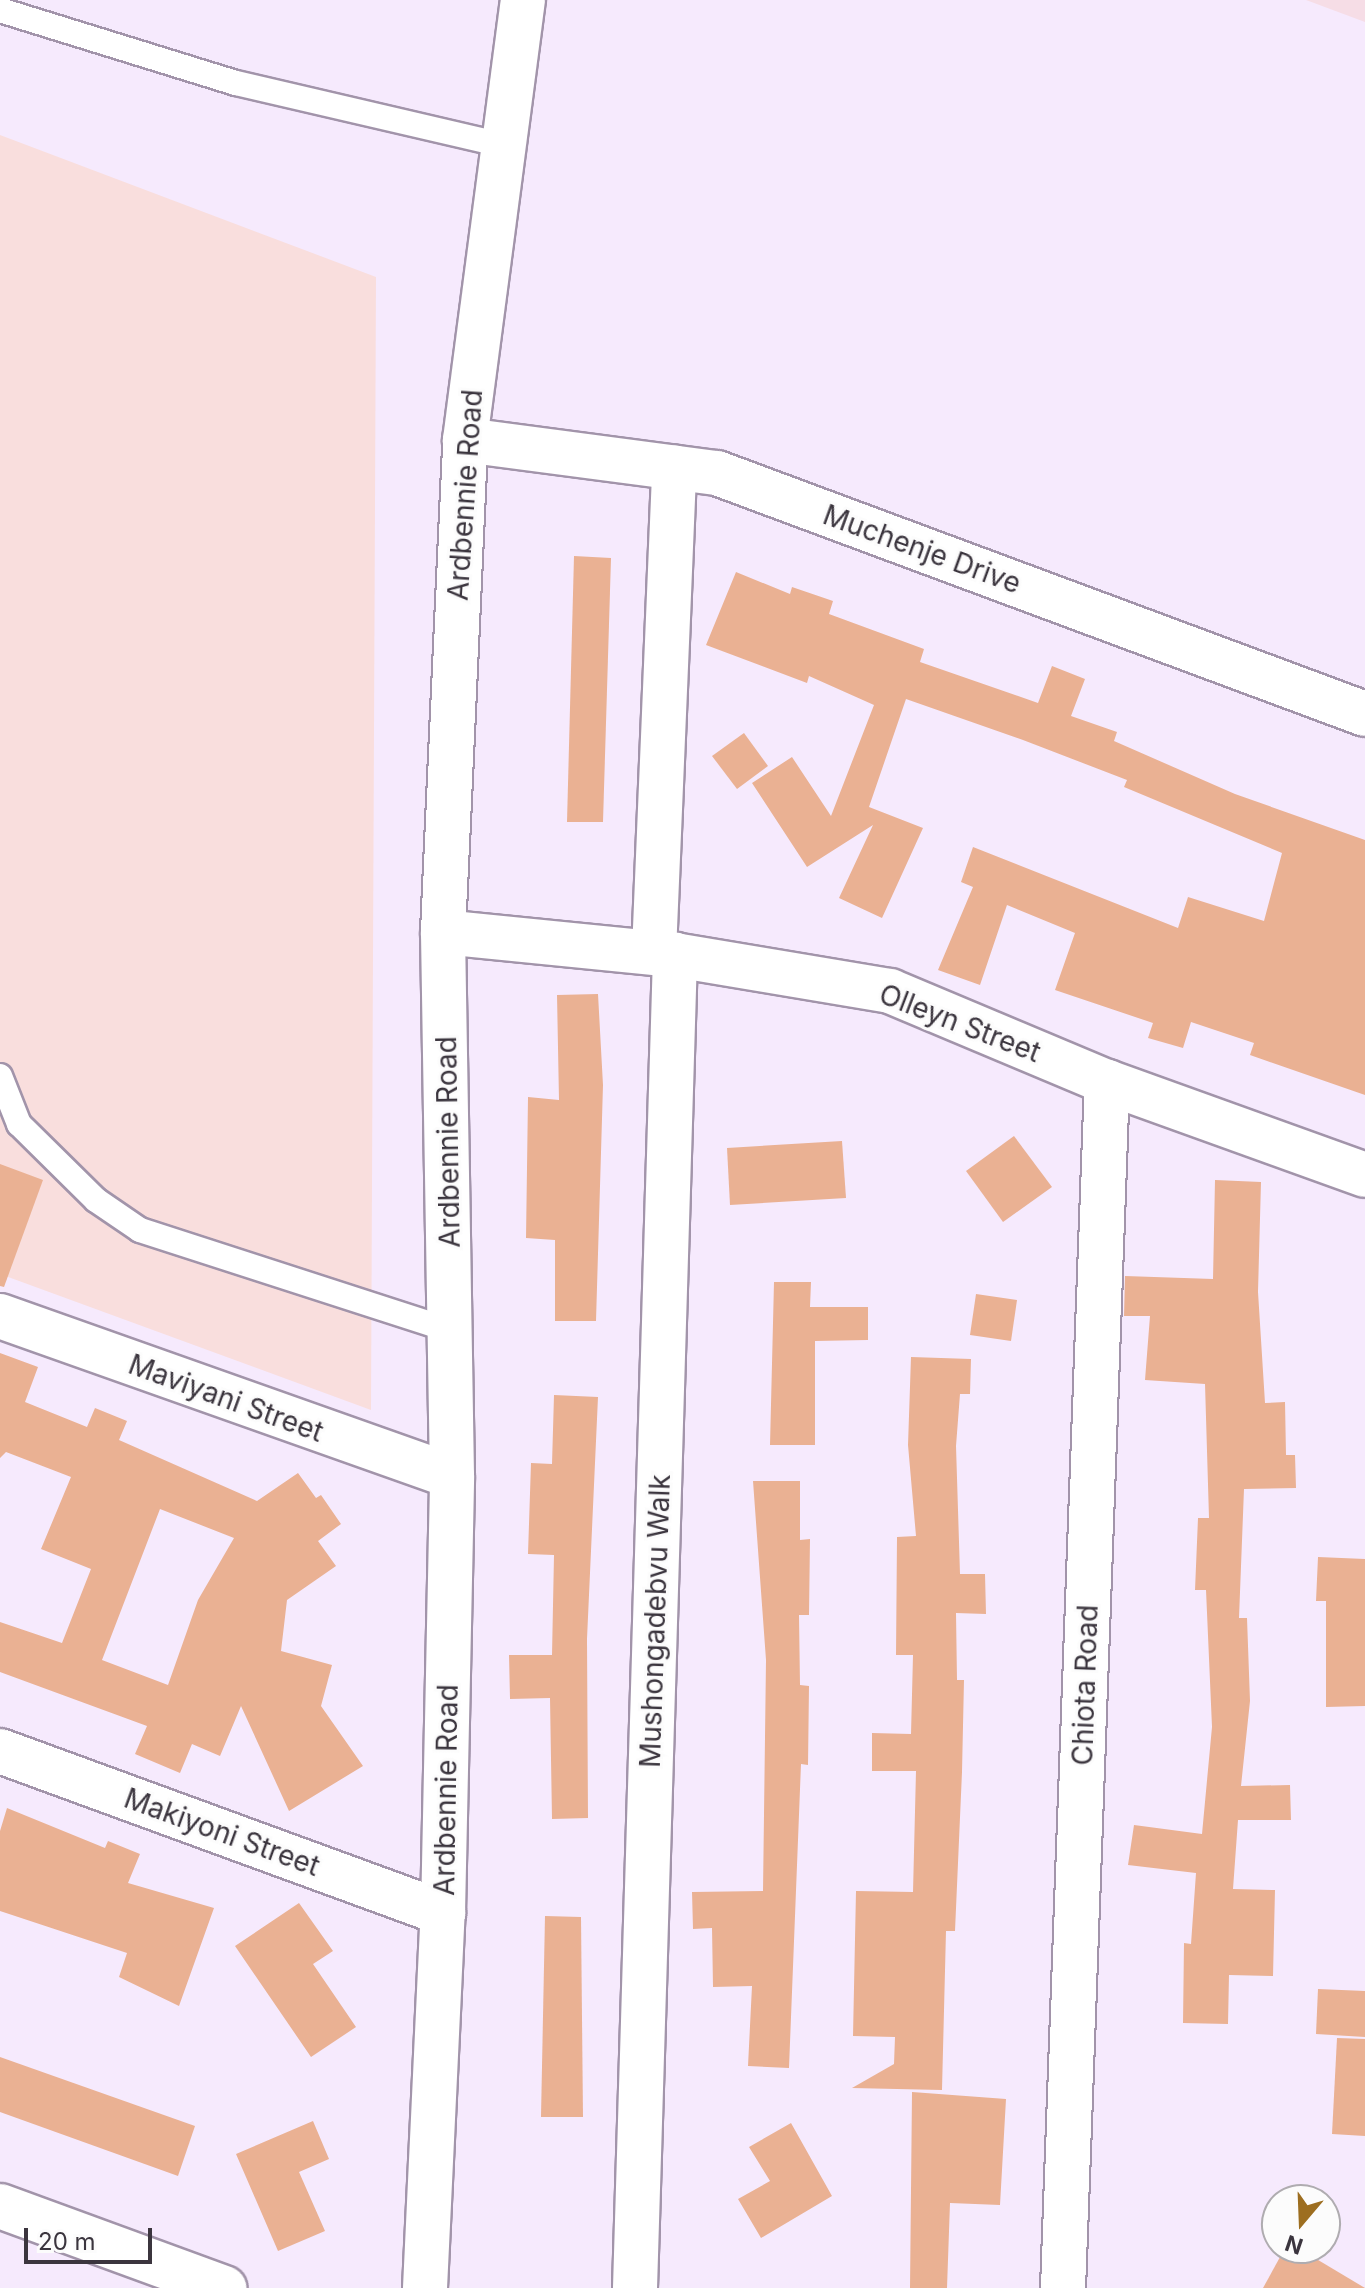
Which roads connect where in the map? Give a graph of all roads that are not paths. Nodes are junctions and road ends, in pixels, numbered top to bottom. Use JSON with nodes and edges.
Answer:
{"nodes":[{"id":1,"x":523,"y":0,"type":"edge"},
{"id":2,"x":0,"y":10,"type":"edge"},
{"id":3,"x":499,"y":144,"type":"junction"},
{"id":4,"x":465,"y":440,"type":"junction"},
{"id":5,"x":674,"y":467,"type":"junction"},
{"id":6,"x":1365,"y":714,"type":"edge"},
{"id":7,"x":443,"y":932,"type":"junction"},
{"id":8,"x":664,"y":954,"type":"junction"},
{"id":9,"x":0,"y":1076,"type":"edge"},
{"id":10,"x":1107,"y":1082,"type":"junction"},
{"id":11,"x":1365,"y":1175,"type":"edge"},
{"id":12,"x":0,"y":1316,"type":"edge"},
{"id":13,"x":452,"y":1331,"type":"junction"},
{"id":14,"x":452,"y":1476,"type":"junction"},
{"id":15,"x":0,"y":1751,"type":"edge"},
{"id":16,"x":443,"y":1913,"type":"junction"},
{"id":17,"x":0,"y":2206,"type":"edge"},
{"id":18,"x":224,"y":2288,"type":"edge"},
{"id":19,"x":425,"y":2288,"type":"edge"},
{"id":20,"x":635,"y":2288,"type":"edge"},
{"id":21,"x":1063,"y":2288,"type":"edge"}],
"edges":[{"from":1,"to":3,"type":"street","name":"Ardbennie Road"},
{"from":2,"to":3,"type":"lane"},
{"from":3,"to":4,"type":"street","name":"Ardbennie Road"},
{"from":4,"to":5,"type":"street","name":"Muchenje Drive"},
{"from":4,"to":7,"type":"street","name":"Ardbennie Road"},
{"from":5,"to":6,"type":"street","name":"Muchenje Drive"},
{"from":5,"to":8,"type":"street","name":"Mushongadebvu Walk"},
{"from":7,"to":8,"type":"street","name":"Olleyn Street"},
{"from":7,"to":13,"type":"street","name":"Ardbennie Road"},
{"from":8,"to":10,"type":"street","name":"Olleyn Street"},
{"from":8,"to":20,"type":"street","name":"Mushongadebvu Walk"},
{"from":9,"to":13,"type":"lane"},
{"from":10,"to":11,"type":"street","name":"Olleyn Street"},
{"from":10,"to":21,"type":"street","name":"Chiota Road"},
{"from":12,"to":14,"type":"street","name":"Maviyani Street"},
{"from":13,"to":14,"type":"street","name":"Ardbennie Road"},
{"from":14,"to":16,"type":"street","name":"Ardbennie Road"},
{"from":15,"to":16,"type":"street","name":"Makiyoni Street"},
{"from":16,"to":19,"type":"street","name":"Ardbennie Road"},
{"from":17,"to":18,"type":"street"}]}
